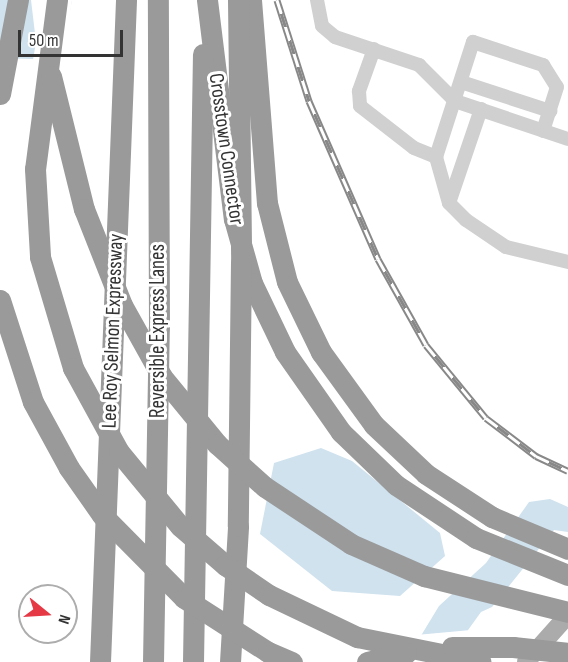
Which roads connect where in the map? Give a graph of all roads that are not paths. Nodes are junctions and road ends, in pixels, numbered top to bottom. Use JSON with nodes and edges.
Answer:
{"nodes":[{"id":1,"x":18,"y":0,"type":"edge"},
{"id":2,"x":41,"y":0,"type":"edge"},
{"id":3,"x":57,"y":0,"type":"edge"},
{"id":4,"x":126,"y":0,"type":"edge"},
{"id":5,"x":158,"y":0,"type":"edge"},
{"id":6,"x":206,"y":0,"type":"edge"},
{"id":7,"x":238,"y":0,"type":"edge"},
{"id":8,"x":251,"y":0,"type":"edge"},
{"id":9,"x":317,"y":0,"type":"edge"},
{"id":10,"x":374,"y":49,"type":"junction"},
{"id":11,"x":460,"y":82,"type":"junction"},
{"id":12,"x":0,"y":94,"type":"edge"},
{"id":13,"x":455,"y":101,"type":"junction"},
{"id":14,"x":481,"y":109,"type":"junction"},
{"id":15,"x":550,"y":111,"type":"junction"},
{"id":16,"x":543,"y":131,"type":"junction"},
{"id":17,"x":568,"y":139,"type":"edge"},
{"id":18,"x":436,"y":157,"type":"junction"},
{"id":19,"x":449,"y":203,"type":"junction"},
{"id":20,"x":568,"y":262,"type":"edge"},
{"id":21,"x":0,"y":300,"type":"edge"},
{"id":22,"x":568,"y":549,"type":"edge"},
{"id":23,"x":568,"y":575,"type":"edge"},
{"id":24,"x":568,"y":613,"type":"edge"},
{"id":25,"x":568,"y":653,"type":"edge"},
{"id":26,"x":100,"y":662,"type":"edge"},
{"id":27,"x":153,"y":662,"type":"edge"},
{"id":28,"x":193,"y":662,"type":"edge"},
{"id":29,"x":230,"y":662,"type":"edge"},
{"id":30,"x":292,"y":662,"type":"edge"},
{"id":31,"x":367,"y":662,"type":"edge"},
{"id":32,"x":481,"y":662,"type":"edge"},
{"id":33,"x":526,"y":662,"type":"edge"}],
"edges":[{"from":1,"to":12,"type":"highway"},
{"from":2,"to":24,"type":"highway","bridge":true},
{"from":3,"to":32,"type":"highway","bridge":true},
{"from":4,"to":26,"type":"highway","name":"Lee Roy Selmon Expressway","bridge":true},
{"from":5,"to":27,"type":"highway","name":"Reversible Express Lanes","bridge":true},
{"from":6,"to":23,"type":"highway","name":"Crosstown Connector"},
{"from":6,"to":28,"type":"highway"},
{"from":7,"to":29,"type":"highway","bridge":true},
{"from":8,"to":22,"type":"highway"},
{"from":9,"to":10,"type":"street"},
{"from":10,"to":13,"type":"street"},
{"from":10,"to":18,"type":"street"},
{"from":11,"to":13,"type":"street"},
{"from":11,"to":15,"type":"street"},
{"from":11,"to":15,"type":"street"},
{"from":13,"to":14,"type":"street"},
{"from":13,"to":18,"type":"street"},
{"from":14,"to":16,"type":"street"},
{"from":14,"to":19,"type":"street"},
{"from":15,"to":16,"type":"street"},
{"from":16,"to":17,"type":"street"},
{"from":18,"to":19,"type":"street"},
{"from":19,"to":20,"type":"street"},
{"from":21,"to":30,"type":"highway","bridge":true},
{"from":24,"to":33,"type":"main road"},
{"from":25,"to":31,"type":"highway","bridge":true}]}
